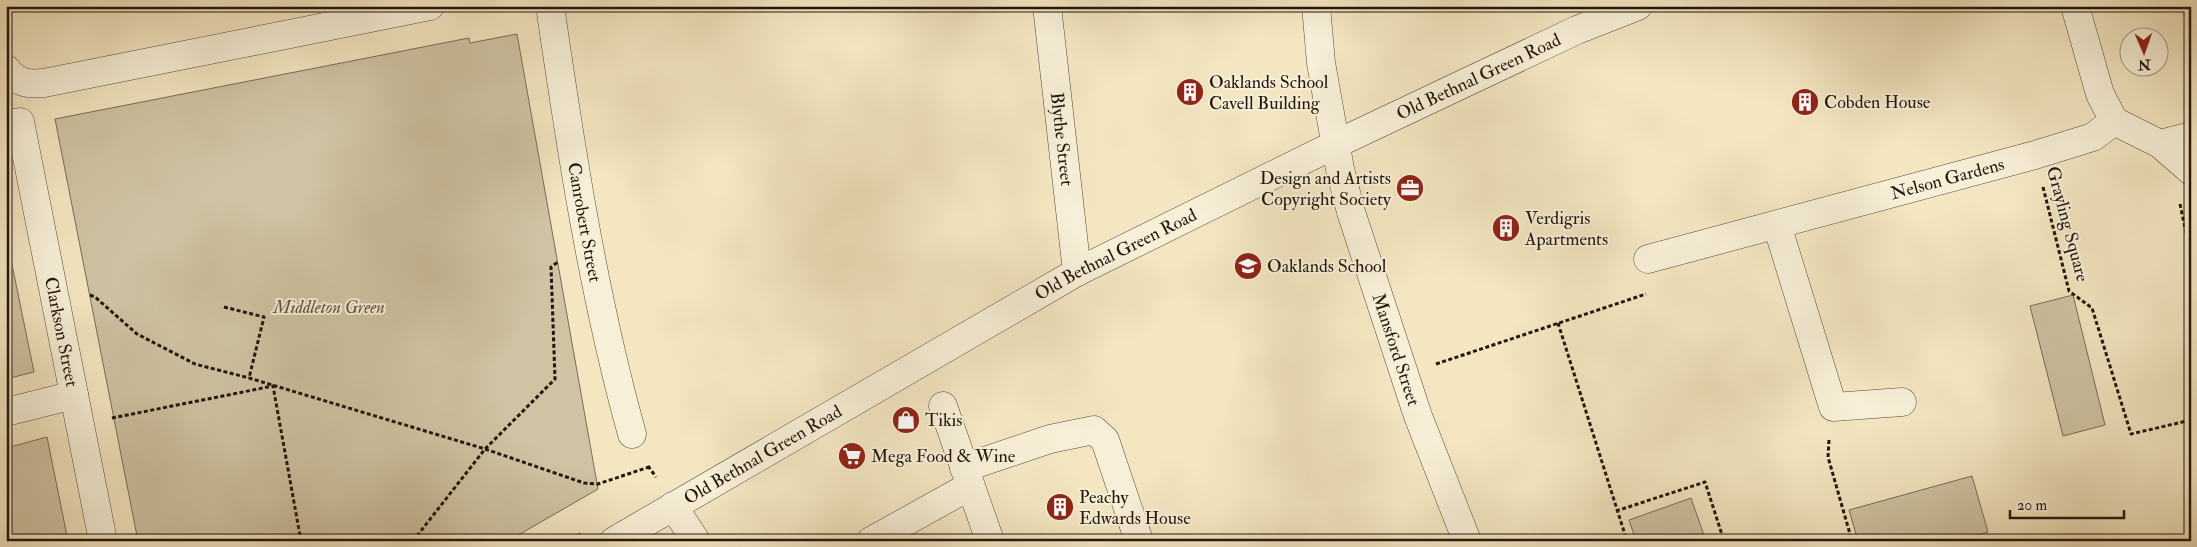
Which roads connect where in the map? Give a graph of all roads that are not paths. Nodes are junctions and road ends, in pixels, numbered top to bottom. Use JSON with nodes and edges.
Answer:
{"nodes":[{"id":1,"x":430,"y":6,"type":"edge"},
{"id":2,"x":550,"y":6,"type":"edge"},
{"id":3,"x":1047,"y":6,"type":"edge"},
{"id":4,"x":1316,"y":6,"type":"edge"},
{"id":5,"x":1638,"y":6,"type":"edge"},
{"id":6,"x":2075,"y":6,"type":"edge"},
{"id":7,"x":11,"y":75,"type":"edge"},
{"id":8,"x":2114,"y":121,"type":"junction"},
{"id":9,"x":13,"y":123,"type":"edge"},
{"id":10,"x":2191,"y":136,"type":"edge"},
{"id":11,"x":1336,"y":144,"type":"junction"},
{"id":12,"x":2160,"y":144,"type":"junction"},
{"id":13,"x":2191,"y":171,"type":"edge"},
{"id":14,"x":1777,"y":225,"type":"junction"},
{"id":15,"x":1648,"y":259,"type":"road end"},
{"id":16,"x":1077,"y":272,"type":"junction"},
{"id":17,"x":74,"y":395,"type":"junction"},
{"id":18,"x":1902,"y":402,"type":"dead end"},
{"id":19,"x":943,"y":406,"type":"dead end"},
{"id":20,"x":6,"y":412,"type":"edge"},
{"id":21,"x":632,"y":434,"type":"dead end"},
{"id":22,"x":967,"y":477,"type":"junction"},
{"id":23,"x":673,"y":506,"type":"junction"},
{"id":24,"x":103,"y":541,"type":"edge"},
{"id":25,"x":614,"y":541,"type":"edge"},
{"id":26,"x":696,"y":541,"type":"edge"},
{"id":27,"x":871,"y":541,"type":"edge"},
{"id":28,"x":990,"y":541,"type":"edge"},
{"id":29,"x":1139,"y":541,"type":"edge"},
{"id":30,"x":1467,"y":541,"type":"edge"}],
"edges":[{"from":1,"to":7,"type":"street"},
{"from":2,"to":21,"type":"street","name":"Canrobert Street"},
{"from":3,"to":16,"type":"street","name":"Blythe Street"},
{"from":4,"to":11,"type":"street","name":"Mansford Street"},
{"from":5,"to":11,"type":"street","name":"Old Bethnal Green Road"},
{"from":6,"to":8,"type":"street"},
{"from":8,"to":12,"type":"street"},
{"from":8,"to":14,"type":"street","name":"Nelson Gardens"},
{"from":9,"to":17,"type":"street","name":"Clarkson Street"},
{"from":10,"to":12,"type":"street"},
{"from":11,"to":16,"type":"street","name":"Old Bethnal Green Road"},
{"from":11,"to":30,"type":"street","name":"Mansford Street"},
{"from":12,"to":13,"type":"street"},
{"from":14,"to":15,"type":"street","name":"Nelson Gardens"},
{"from":14,"to":18,"type":"street"},
{"from":16,"to":23,"type":"street","name":"Old Bethnal Green Road"},
{"from":17,"to":20,"type":"street"},
{"from":17,"to":24,"type":"street","name":"Clarkson Street"},
{"from":19,"to":22,"type":"street"},
{"from":22,"to":27,"type":"street"},
{"from":22,"to":28,"type":"street"},
{"from":22,"to":29,"type":"street"},
{"from":23,"to":25,"type":"street","name":"Old Bethnal Green Road"},
{"from":23,"to":26,"type":"street"}]}
